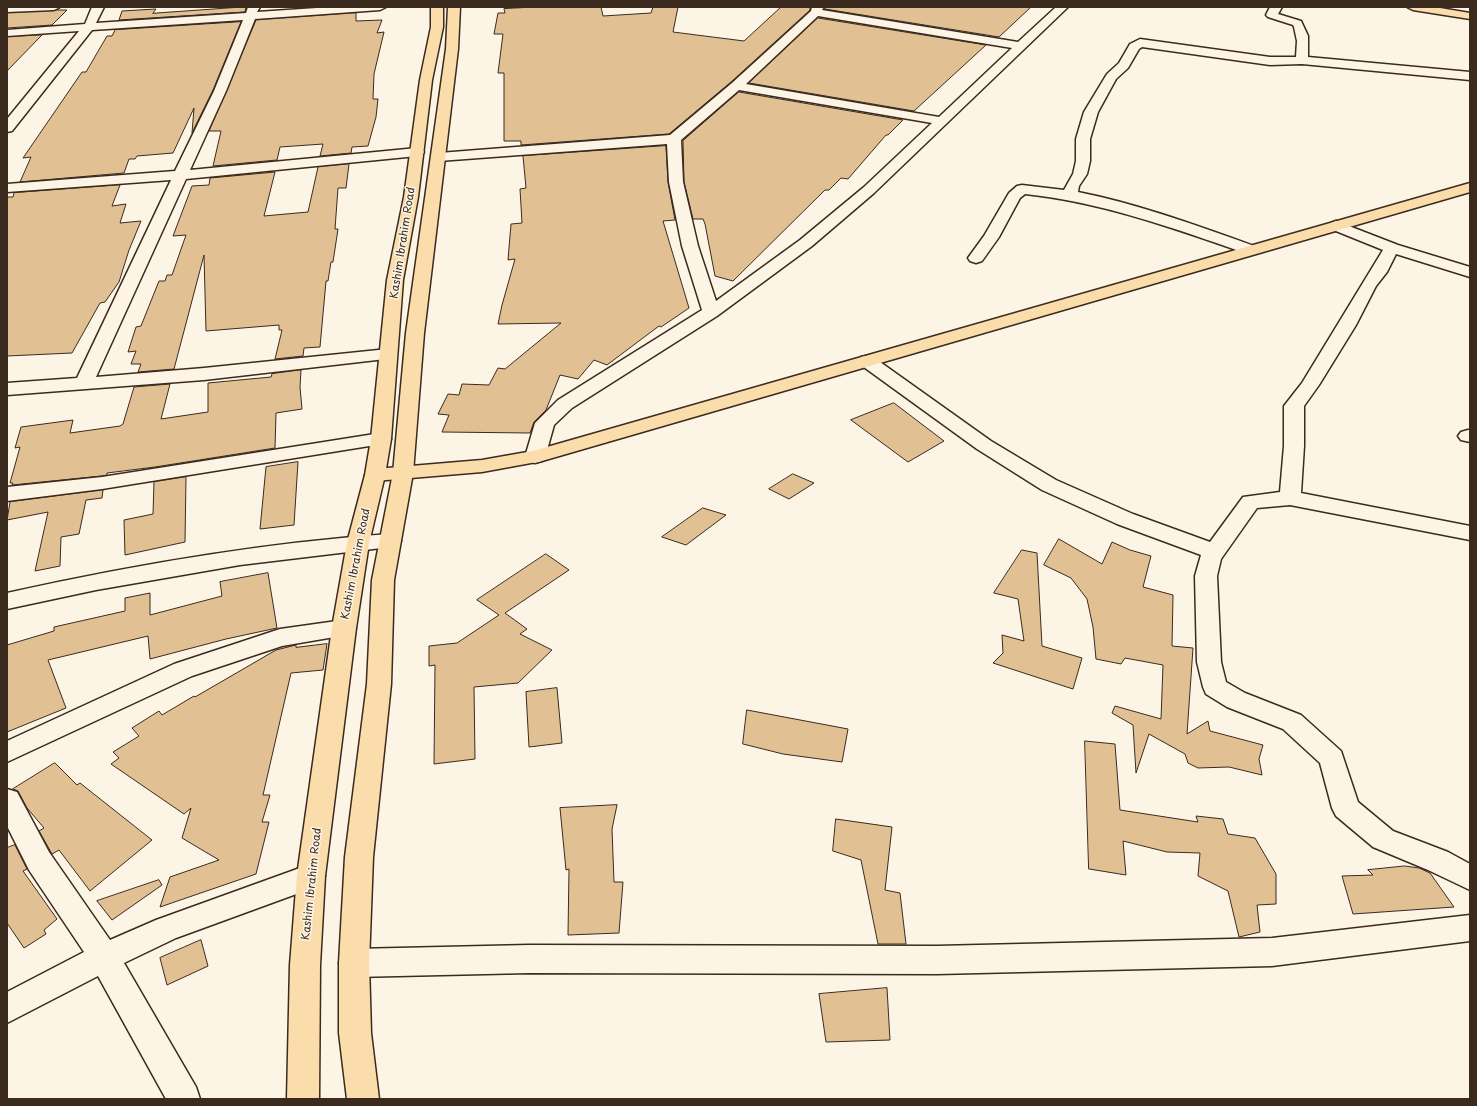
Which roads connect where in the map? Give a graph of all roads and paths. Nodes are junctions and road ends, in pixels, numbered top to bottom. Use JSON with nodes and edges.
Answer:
{"nodes":[{"id":1,"x":54,"y":7,"type":"edge"},
{"id":2,"x":98,"y":7,"type":"edge"},
{"id":3,"x":380,"y":7,"type":"edge"},
{"id":4,"x":437,"y":7,"type":"edge"},
{"id":5,"x":454,"y":7,"type":"edge"},
{"id":6,"x":1062,"y":7,"type":"edge"},
{"id":7,"x":1276,"y":7,"type":"edge"},
{"id":8,"x":1413,"y":7,"type":"edge"},
{"id":9,"x":7,"y":9,"type":"edge"},
{"id":10,"x":817,"y":9,"type":"edge"},
{"id":11,"x":252,"y":12,"type":"edge"},
{"id":12,"x":1470,"y":16,"type":"edge"},
{"id":13,"x":89,"y":28,"type":"junction"},
{"id":14,"x":7,"y":33,"type":"edge"},
{"id":15,"x":1020,"y":46,"type":"junction"},
{"id":16,"x":1302,"y":60,"type":"junction"},
{"id":17,"x":1470,"y":76,"type":"edge"},
{"id":18,"x":736,"y":86,"type":"junction"},
{"id":19,"x":941,"y":121,"type":"junction"},
{"id":20,"x":7,"y":128,"type":"edge"},
{"id":21,"x":674,"y":139,"type":"junction"},
{"id":22,"x":417,"y":152,"type":"junction"},
{"id":23,"x":439,"y":157,"type":"junction"},
{"id":24,"x":181,"y":175,"type":"junction"},
{"id":25,"x":1470,"y":187,"type":"edge"},
{"id":26,"x":7,"y":188,"type":"edge"},
{"id":27,"x":1070,"y":197,"type":"junction"},
{"id":28,"x":1336,"y":226,"type":"junction"},
{"id":29,"x":1392,"y":248,"type":"junction"},
{"id":30,"x":1252,"y":250,"type":"junction"},
{"id":31,"x":976,"y":258,"type":"dead end"},
{"id":32,"x":1470,"y":272,"type":"edge"},
{"id":33,"x":711,"y":312,"type":"junction"},
{"id":34,"x":388,"y":354,"type":"junction"},
{"id":35,"x":867,"y":361,"type":"junction"},
{"id":36,"x":84,"y":382,"type":"junction"},
{"id":37,"x":7,"y":390,"type":"edge"},
{"id":38,"x":381,"y":439,"type":"junction"},
{"id":39,"x":535,"y":457,"type":"junction"},
{"id":40,"x":403,"y":473,"type":"junction"},
{"id":41,"x":375,"y":475,"type":"junction"},
{"id":42,"x":7,"y":494,"type":"edge"},
{"id":43,"x":1290,"y":498,"type":"junction"},
{"id":44,"x":1470,"y":533,"type":"edge"},
{"id":45,"x":390,"y":541,"type":"junction"},
{"id":46,"x":358,"y":543,"type":"junction"},
{"id":47,"x":1214,"y":552,"type":"junction"},
{"id":48,"x":7,"y":601,"type":"edge"},
{"id":49,"x":344,"y":628,"type":"junction"},
{"id":50,"x":7,"y":752,"type":"edge"},
{"id":51,"x":7,"y":800,"type":"edge"},
{"id":52,"x":311,"y":876,"type":"junction"},
{"id":53,"x":1470,"y":878,"type":"edge"},
{"id":54,"x":1470,"y":928,"type":"edge"},
{"id":55,"x":104,"y":957,"type":"junction"},
{"id":56,"x":354,"y":963,"type":"junction"},
{"id":57,"x":7,"y":1008,"type":"edge"},
{"id":58,"x":184,"y":1099,"type":"edge"},
{"id":59,"x":303,"y":1099,"type":"edge"},
{"id":60,"x":363,"y":1099,"type":"edge"}],
"edges":[{"from":1,"to":9,"type":"street"},
{"from":2,"to":13,"type":"street"},
{"from":3,"to":11,"type":"street"},
{"from":4,"to":22,"type":"main road","name":"Kashim Ibrahim Road"},
{"from":5,"to":23,"type":"main road","name":"Kashim Ibrahim Road"},
{"from":6,"to":15,"type":"street"},
{"from":7,"to":16,"type":"street"},
{"from":8,"to":12,"type":"main road"},
{"from":10,"to":15,"type":"street"},
{"from":10,"to":18,"type":"street"},
{"from":11,"to":13,"type":"street"},
{"from":11,"to":24,"type":"street"},
{"from":13,"to":14,"type":"street"},
{"from":13,"to":20,"type":"street"},
{"from":15,"to":19,"type":"street"},
{"from":16,"to":17,"type":"street"},
{"from":16,"to":27,"type":"street"},
{"from":18,"to":19,"type":"street"},
{"from":18,"to":21,"type":"street"},
{"from":19,"to":33,"type":"street"},
{"from":21,"to":23,"type":"street"},
{"from":21,"to":33,"type":"street"},
{"from":22,"to":24,"type":"street"},
{"from":22,"to":34,"type":"main road","name":"Kashim Ibrahim Road"},
{"from":23,"to":40,"type":"main road","name":"Kashim Ibrahim Road"},
{"from":24,"to":26,"type":"street"},
{"from":24,"to":36,"type":"street"},
{"from":25,"to":28,"type":"main road"},
{"from":27,"to":30,"type":"street"},
{"from":27,"to":31,"type":"street"},
{"from":28,"to":29,"type":"street"},
{"from":28,"to":30,"type":"main road"},
{"from":29,"to":32,"type":"street"},
{"from":29,"to":43,"type":"street"},
{"from":30,"to":35,"type":"main road"},
{"from":33,"to":39,"type":"street"},
{"from":34,"to":36,"type":"street"},
{"from":34,"to":38,"type":"main road","name":"Kashim Ibrahim Road"},
{"from":35,"to":39,"type":"main road"},
{"from":35,"to":47,"type":"street"},
{"from":36,"to":37,"type":"street"},
{"from":38,"to":41,"type":"main road","name":"Kashim Ibrahim Road"},
{"from":38,"to":42,"type":"street"},
{"from":39,"to":40,"type":"main road"},
{"from":40,"to":41,"type":"main road"},
{"from":40,"to":45,"type":"main road","name":"Kashim Ibrahim Road"},
{"from":41,"to":46,"type":"main road","name":"Kashim Ibrahim Road"},
{"from":43,"to":44,"type":"street"},
{"from":43,"to":47,"type":"street"},
{"from":45,"to":46,"type":"street"},
{"from":45,"to":56,"type":"main road","name":"Kashim Ibrahim Road"},
{"from":46,"to":48,"type":"street"},
{"from":46,"to":49,"type":"main road","name":"Kashim Ibrahim Road"},
{"from":47,"to":53,"type":"street"},
{"from":49,"to":50,"type":"street"},
{"from":49,"to":52,"type":"main road","name":"Kashim Ibrahim Road"},
{"from":51,"to":55,"type":"street"},
{"from":52,"to":55,"type":"street"},
{"from":52,"to":59,"type":"main road","name":"Kashim Ibrahim Road"},
{"from":54,"to":56,"type":"street"},
{"from":55,"to":57,"type":"street"},
{"from":55,"to":58,"type":"street"},
{"from":56,"to":60,"type":"main road","name":"Kashim Ibrahim Road"}]}
